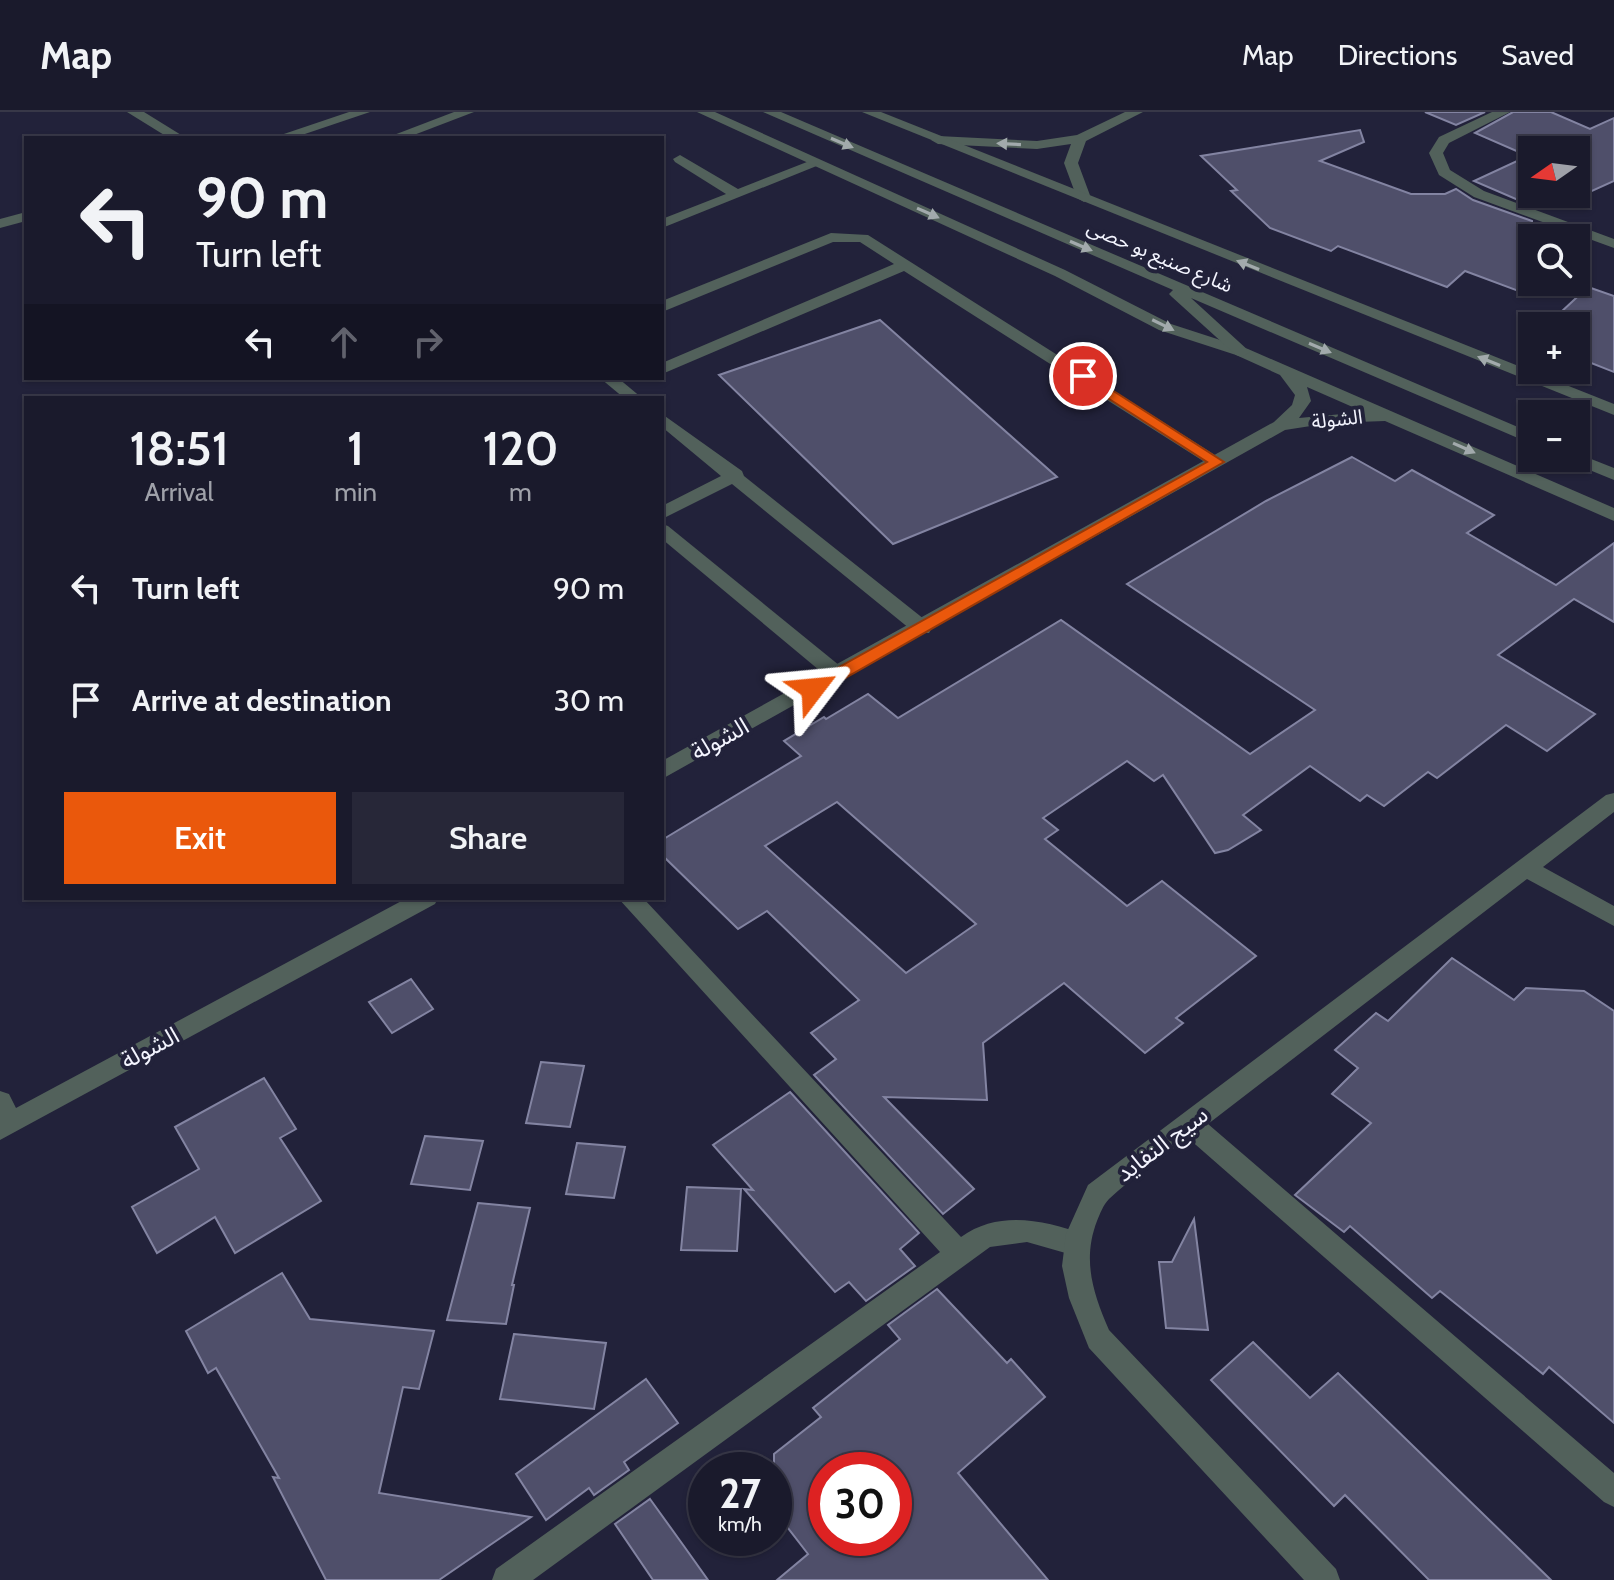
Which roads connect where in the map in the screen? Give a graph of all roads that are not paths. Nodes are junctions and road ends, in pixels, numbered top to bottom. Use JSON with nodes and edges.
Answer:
{"nodes":[{"id":1,"x":134,"y":112,"type":"edge"},
{"id":2,"x":363,"y":112,"type":"edge"},
{"id":3,"x":467,"y":112,"type":"edge"},
{"id":4,"x":704,"y":112,"type":"edge"},
{"id":5,"x":770,"y":112,"type":"edge"},
{"id":6,"x":869,"y":112,"type":"edge"},
{"id":7,"x":1136,"y":112,"type":"edge"},
{"id":8,"x":1503,"y":112,"type":"edge"},
{"id":9,"x":176,"y":136,"type":"edge"},
{"id":10,"x":285,"y":136,"type":"edge"},
{"id":11,"x":399,"y":136,"type":"edge"},
{"id":12,"x":1080,"y":139,"type":"junction"},
{"id":13,"x":938,"y":140,"type":"junction"},
{"id":14,"x":680,"y":159,"type":"dead end"},
{"id":15,"x":817,"y":163,"type":"junction"},
{"id":16,"x":737,"y":195,"type":"junction"},
{"id":17,"x":1084,"y":198,"type":"junction"},
{"id":18,"x":24,"y":217,"type":"edge"},
{"id":19,"x":664,"y":223,"type":"edge"},
{"id":20,"x":0,"y":224,"type":"edge"},
{"id":21,"x":1614,"y":244,"type":"edge"},
{"id":22,"x":907,"y":264,"type":"junction"},
{"id":23,"x":1161,"y":280,"type":"junction"},
{"id":24,"x":664,"y":306,"type":"edge"},
{"id":25,"x":1242,"y":352,"type":"junction"},
{"id":26,"x":664,"y":368,"type":"edge"},
{"id":27,"x":1286,"y":372,"type":"junction"},
{"id":28,"x":614,"y":382,"type":"edge"},
{"id":29,"x":632,"y":396,"type":"edge"},
{"id":30,"x":1614,"y":410,"type":"edge"},
{"id":31,"x":1393,"y":417,"type":"junction"},
{"id":32,"x":664,"y":421,"type":"edge"},
{"id":33,"x":1280,"y":426,"type":"junction"},
{"id":34,"x":1518,"y":433,"type":"edge"},
{"id":35,"x":1217,"y":462,"type":"junction"},
{"id":36,"x":1590,"y":464,"type":"edge"},
{"id":37,"x":736,"y":475,"type":"junction"},
{"id":38,"x":1614,"y":475,"type":"edge"},
{"id":39,"x":664,"y":512,"type":"edge"},
{"id":40,"x":1614,"y":515,"type":"edge"},
{"id":41,"x":664,"y":532,"type":"edge"},
{"id":42,"x":922,"y":628,"type":"junction"},
{"id":43,"x":838,"y":675,"type":"junction"},
{"id":44,"x":664,"y":770,"type":"edge"},
{"id":45,"x":1614,"y":801,"type":"edge"},
{"id":46,"x":1528,"y":869,"type":"junction"},
{"id":47,"x":423,"y":900,"type":"edge"},
{"id":48,"x":631,"y":900,"type":"edge"},
{"id":49,"x":1614,"y":917,"type":"edge"},
{"id":50,"x":4,"y":1118,"type":"edge"},
{"id":51,"x":1190,"y":1124,"type":"junction"},
{"id":52,"x":1076,"y":1244,"type":"junction"},
{"id":53,"x":959,"y":1254,"type":"junction"},
{"id":54,"x":1614,"y":1492,"type":"edge"},
{"id":55,"x":507,"y":1580,"type":"edge"},
{"id":56,"x":1325,"y":1580,"type":"edge"}],
"edges":[{"from":1,"to":9,"type":"street"},
{"from":2,"to":10,"type":"street"},
{"from":3,"to":11,"type":"street"},
{"from":4,"to":15,"type":"street"},
{"from":5,"to":23,"type":"street","name":"شارع صنيع بو حصى","one_way":true},
{"from":6,"to":13,"type":"street","name":"شارع صنيع بو حصى"},
{"from":7,"to":12,"type":"street"},
{"from":8,"to":21,"type":"street"},
{"from":12,"to":13,"type":"street","one_way":true},
{"from":12,"to":17,"type":"street"},
{"from":13,"to":17,"type":"street","name":"شارع صنيع بو حصى"},
{"from":14,"to":16,"type":"street"},
{"from":15,"to":16,"type":"street"},
{"from":15,"to":25,"type":"street","one_way":true},
{"from":16,"to":19,"type":"street"},
{"from":30,"to":17,"type":"street","name":"شارع صنيع بو حصى","one_way":true},
{"from":18,"to":20,"type":"street"},
{"from":22,"to":24,"type":"street"},
{"from":22,"to":26,"type":"street"},
{"from":22,"to":35,"type":"street"},
{"from":23,"to":25,"type":"street"},
{"from":23,"to":34,"type":"street","name":"شارع صنيع بو حصى","one_way":true},
{"from":25,"to":27,"type":"street"},
{"from":27,"to":31,"type":"street"},
{"from":27,"to":33,"type":"street","name":"الشولة"},
{"from":28,"to":29,"type":"street"},
{"from":31,"to":33,"type":"street","name":"الشولة"},
{"from":31,"to":40,"type":"street","one_way":true},
{"from":32,"to":37,"type":"street"},
{"from":33,"to":35,"type":"street","name":"الشولة"},
{"from":35,"to":42,"type":"street","name":"الشولة"},
{"from":36,"to":38,"type":"street"},
{"from":37,"to":39,"type":"street"},
{"from":37,"to":42,"type":"street"},
{"from":41,"to":43,"type":"street"},
{"from":42,"to":43,"type":"street","name":"الشولة"},
{"from":43,"to":44,"type":"street","name":"الشولة"},
{"from":45,"to":46,"type":"street","name":"سيج النفايد"},
{"from":46,"to":49,"type":"street"},
{"from":46,"to":51,"type":"street","name":"سيج النفايد"},
{"from":47,"to":50,"type":"street","name":"الشولة"},
{"from":48,"to":53,"type":"street"},
{"from":51,"to":52,"type":"street","name":"سيج النفايد"},
{"from":51,"to":54,"type":"street"},
{"from":52,"to":53,"type":"street"},
{"from":52,"to":56,"type":"street","name":"سيج النفايد"},
{"from":53,"to":55,"type":"street"}]}
